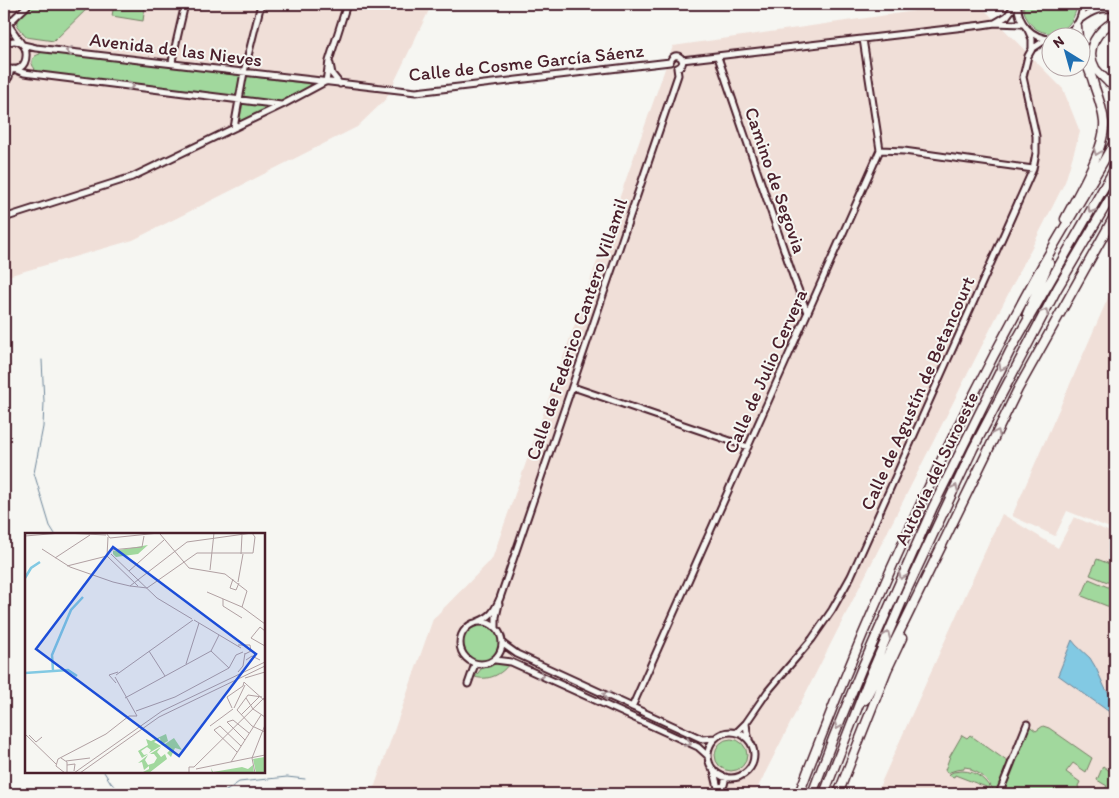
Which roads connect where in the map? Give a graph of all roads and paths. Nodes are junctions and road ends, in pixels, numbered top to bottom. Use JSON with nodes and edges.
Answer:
{"nodes":[{"id":1,"x":29,"y":4,"type":"edge"},
{"id":2,"x":185,"y":4,"type":"edge"},
{"id":3,"x":261,"y":4,"type":"edge"},
{"id":4,"x":347,"y":4,"type":"edge"},
{"id":5,"x":1017,"y":4,"type":"edge"},
{"id":6,"x":1083,"y":4,"type":"edge"},
{"id":7,"x":1100,"y":4,"type":"edge"},
{"id":8,"x":1115,"y":7,"type":"edge"},
{"id":9,"x":4,"y":18,"type":"edge"},
{"id":10,"x":1115,"y":21,"type":"edge"},
{"id":11,"x":1079,"y":22,"type":"junction"},
{"id":12,"x":995,"y":23,"type":"junction"},
{"id":13,"x":8,"y":24,"type":"junction"},
{"id":14,"x":1023,"y":24,"type":"junction"},
{"id":15,"x":1074,"y":28,"type":"edge"},
{"id":16,"x":1079,"y":28,"type":"edge"},
{"id":17,"x":1028,"y":30,"type":"junction"},
{"id":18,"x":1042,"y":37,"type":"edge"},
{"id":19,"x":863,"y":39,"type":"junction"},
{"id":20,"x":1042,"y":43,"type":"edge"},
{"id":21,"x":4,"y":44,"type":"edge"},
{"id":22,"x":22,"y":44,"type":"junction"},
{"id":23,"x":1032,"y":49,"type":"junction"},
{"id":24,"x":718,"y":57,"type":"junction"},
{"id":25,"x":682,"y":60,"type":"junction"},
{"id":26,"x":329,"y":61,"type":"junction"},
{"id":27,"x":670,"y":62,"type":"junction"},
{"id":28,"x":172,"y":63,"type":"junction"},
{"id":29,"x":4,"y":66,"type":"edge"},
{"id":30,"x":1092,"y":66,"type":"edge"},
{"id":31,"x":676,"y":68,"type":"junction"},
{"id":32,"x":12,"y":69,"type":"junction"},
{"id":33,"x":244,"y":72,"type":"junction"},
{"id":34,"x":1092,"y":78,"type":"edge"},
{"id":35,"x":326,"y":82,"type":"junction"},
{"id":36,"x":4,"y":83,"type":"edge"},
{"id":37,"x":340,"y":84,"type":"junction"},
{"id":38,"x":1112,"y":84,"type":"edge"},
{"id":39,"x":239,"y":100,"type":"junction"},
{"id":40,"x":282,"y":105,"type":"junction"},
{"id":41,"x":234,"y":128,"type":"junction"},
{"id":42,"x":1115,"y":141,"type":"edge"},
{"id":43,"x":880,"y":150,"type":"junction"},
{"id":44,"x":1033,"y":168,"type":"junction"},
{"id":45,"x":1115,"y":168,"type":"edge"},
{"id":46,"x":1115,"y":190,"type":"edge"},
{"id":47,"x":1115,"y":215,"type":"edge"},
{"id":48,"x":4,"y":218,"type":"edge"},
{"id":49,"x":1064,"y":231,"type":"junction"},
{"id":50,"x":1038,"y":274,"type":"junction"},
{"id":51,"x":807,"y":312,"type":"junction"},
{"id":52,"x":1010,"y":351,"type":"junction"},
{"id":53,"x":573,"y":387,"type":"junction"},
{"id":54,"x":748,"y":447,"type":"junction"},
{"id":55,"x":929,"y":571,"type":"junction"},
{"id":56,"x":500,"y":598,"type":"junction"},
{"id":57,"x":477,"y":622,"type":"junction"},
{"id":58,"x":496,"y":628,"type":"junction"},
{"id":59,"x":503,"y":644,"type":"junction"},
{"id":60,"x":495,"y":660,"type":"junction"},
{"id":61,"x":475,"y":664,"type":"junction"},
{"id":62,"x":468,"y":684,"type":"dead end"},
{"id":63,"x":632,"y":707,"type":"junction"},
{"id":64,"x":746,"y":723,"type":"junction"},
{"id":65,"x":1026,"y":724,"type":"dead end"},
{"id":66,"x":737,"y":732,"type":"junction"},
{"id":67,"x":715,"y":738,"type":"junction"},
{"id":68,"x":749,"y":740,"type":"junction"},
{"id":69,"x":708,"y":756,"type":"junction"},
{"id":70,"x":713,"y":770,"type":"junction"},
{"id":71,"x":726,"y":777,"type":"junction"},
{"id":72,"x":718,"y":788,"type":"junction"},
{"id":73,"x":717,"y":794,"type":"edge"},
{"id":74,"x":799,"y":794,"type":"edge"},
{"id":75,"x":812,"y":794,"type":"edge"},
{"id":76,"x":825,"y":794,"type":"edge"},
{"id":77,"x":838,"y":794,"type":"edge"},
{"id":78,"x":999,"y":794,"type":"edge"}],
"edges":[{"from":1,"to":13,"type":"street"},
{"from":2,"to":28,"type":"street"},
{"from":3,"to":33,"type":"street"},
{"from":4,"to":26,"type":"street"},
{"from":5,"to":12,"type":"street"},
{"from":5,"to":14,"type":"street"},
{"from":6,"to":11,"type":"street"},
{"from":7,"to":8,"type":"street"},
{"from":8,"to":11,"type":"street"},
{"from":9,"to":13,"type":"street"},
{"from":10,"to":38,"type":"highway"},
{"from":11,"to":15,"type":"street"},
{"from":11,"to":16,"type":"highway"},
{"from":12,"to":14,"type":"street"},
{"from":12,"to":19,"type":"street"},
{"from":13,"to":22,"type":"street"},
{"from":14,"to":17,"type":"street"},
{"from":17,"to":18,"type":"street"},
{"from":17,"to":23,"type":"street"},
{"from":19,"to":24,"type":"street"},
{"from":19,"to":43,"type":"street"},
{"from":20,"to":23,"type":"street"},
{"from":21,"to":22,"type":"street","name":"Avenida de las Nieves"},
{"from":28,"to":22,"type":"street","name":"Avenida de las Nieves","one_way":true},
{"from":22,"to":32,"type":"street"},
{"from":23,"to":44,"type":"street","name":"Calle de Agustín de Betancourt"},
{"from":24,"to":25,"type":"street"},
{"from":24,"to":51,"type":"street","name":"Camino de Segovia"},
{"from":25,"to":27,"type":"street"},
{"from":25,"to":31,"type":"street"},
{"from":26,"to":35,"type":"street"},
{"from":26,"to":37,"type":"street"},
{"from":27,"to":31,"type":"street"},
{"from":27,"to":37,"type":"street","name":"Calle de Cosme García Sáenz"},
{"from":28,"to":33,"type":"street","name":"Avenida de las Nieves"},
{"from":29,"to":32,"type":"street"},
{"from":30,"to":38,"type":"highway"},
{"from":31,"to":53,"type":"street","name":"Calle de Federico Cantero Villamil"},
{"from":32,"to":36,"type":"street"},
{"from":32,"to":39,"type":"street","one_way":true},
{"from":33,"to":35,"type":"street","name":"Avenida de las Nieves"},
{"from":33,"to":39,"type":"street"},
{"from":34,"to":50,"type":"highway","one_way":true},
{"from":35,"to":37,"type":"street","name":"Calle de Cosme García Sáenz"},
{"from":35,"to":40,"type":"street"},
{"from":39,"to":40,"type":"street"},
{"from":39,"to":41,"type":"street"},
{"from":40,"to":41,"type":"street"},
{"from":41,"to":48,"type":"street"},
{"from":42,"to":49,"type":"highway"},
{"from":43,"to":44,"type":"street"},
{"from":43,"to":51,"type":"street","name":"Calle de Julio Cervera"},
{"from":44,"to":64,"type":"street","name":"Calle de Agustín de Betancourt"},
{"from":45,"to":52,"type":"highway","name":"Autovía del Suroeste","one_way":true},
{"from":76,"to":46,"type":"highway","name":"Autovía del Suroeste","one_way":true},
{"from":55,"to":47,"type":"highway","one_way":true},
{"from":49,"to":50,"type":"highway"},
{"from":49,"to":52,"type":"highway"},
{"from":50,"to":74,"type":"highway"},
{"from":51,"to":54,"type":"street","name":"Calle de Julio Cervera"},
{"from":52,"to":75,"type":"highway","name":"Autovía del Suroeste","one_way":true},
{"from":53,"to":54,"type":"street"},
{"from":53,"to":56,"type":"street","name":"Calle de Federico Cantero Villamil"},
{"from":54,"to":63,"type":"street","name":"Calle de Julio Cervera"},
{"from":55,"to":76,"type":"highway"},
{"from":55,"to":77,"type":"highway"},
{"from":56,"to":57,"type":"street","name":"Calle de Federico Cantero Villamil"},
{"from":56,"to":58,"type":"street","name":"Calle de Federico Cantero Villamil"},
{"from":57,"to":58,"type":"street"},
{"from":57,"to":61,"type":"street"},
{"from":58,"to":59,"type":"street"},
{"from":59,"to":60,"type":"street"},
{"from":63,"to":59,"type":"street","one_way":true},
{"from":60,"to":61,"type":"street"},
{"from":60,"to":69,"type":"street","one_way":true},
{"from":61,"to":62,"type":"street"},
{"from":63,"to":67,"type":"street"},
{"from":64,"to":66,"type":"street","name":"Calle de Agustín de Betancourt"},
{"from":64,"to":68,"type":"street"},
{"from":65,"to":78,"type":"street"},
{"from":66,"to":67,"type":"street"},
{"from":66,"to":68,"type":"street"},
{"from":67,"to":69,"type":"street"},
{"from":68,"to":71,"type":"street"},
{"from":69,"to":70,"type":"street"},
{"from":70,"to":71,"type":"street"},
{"from":70,"to":72,"type":"street"},
{"from":71,"to":72,"type":"street"},
{"from":72,"to":73,"type":"street"}]}
